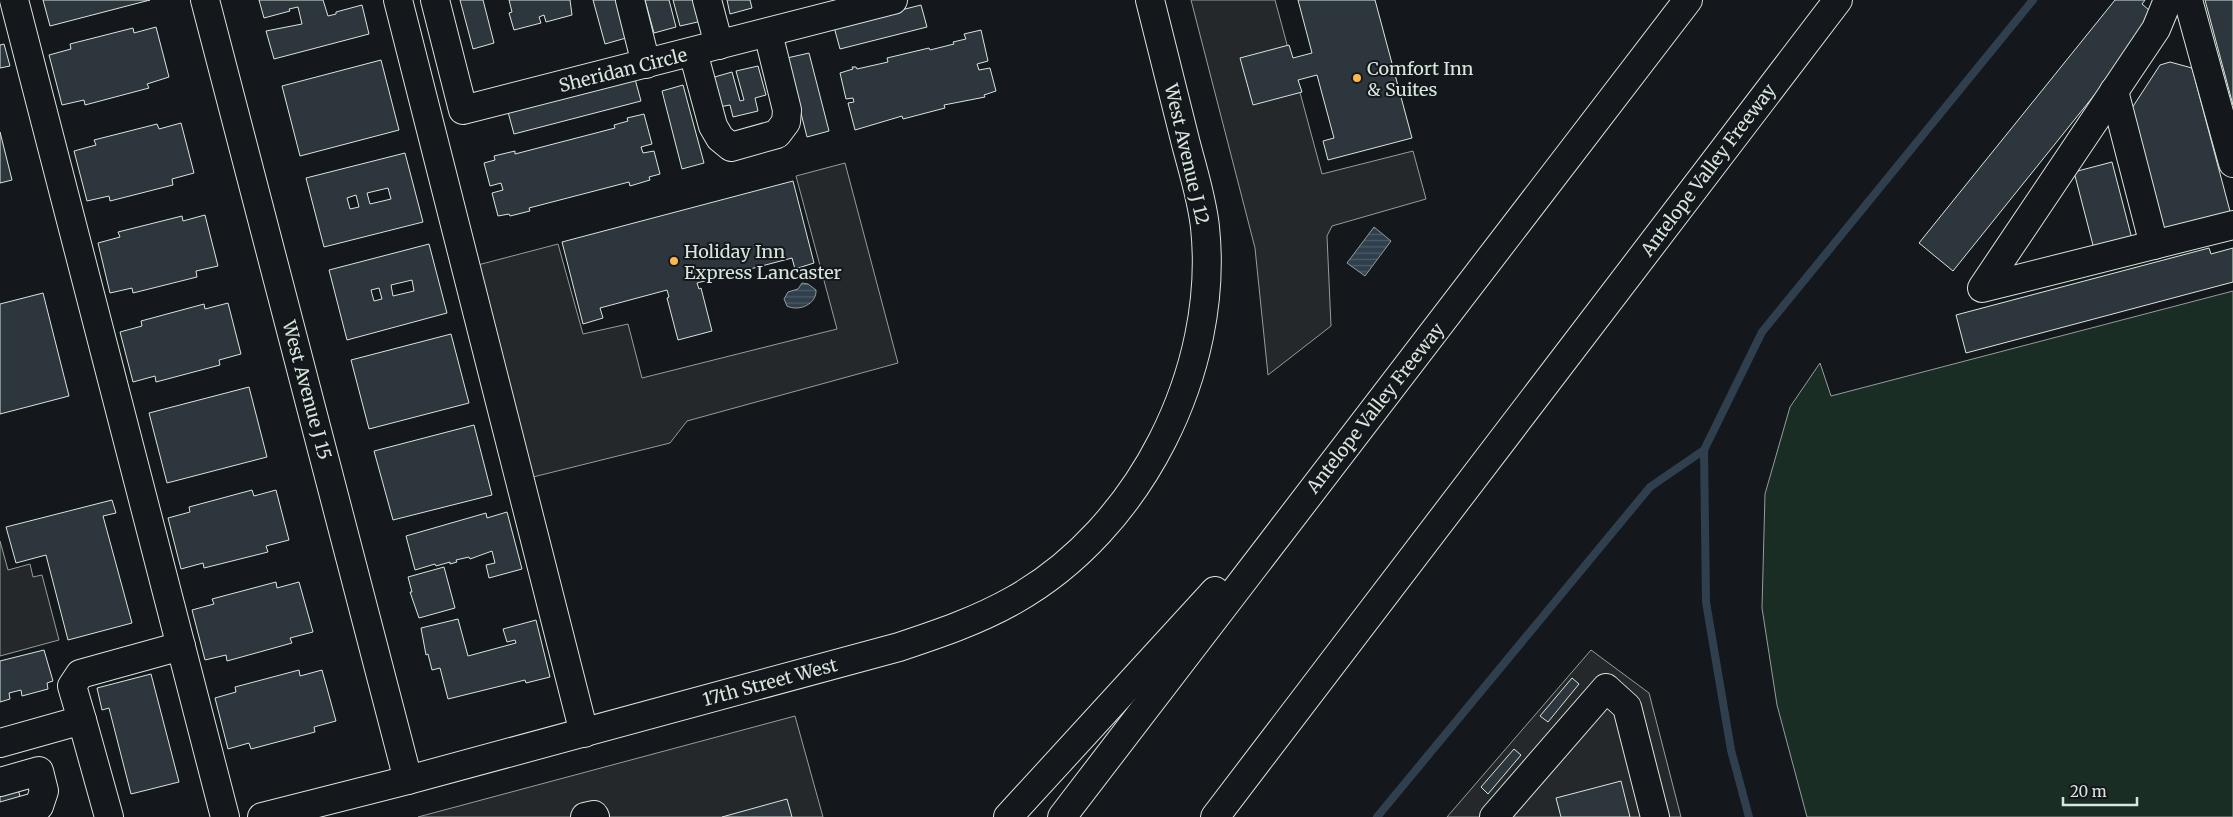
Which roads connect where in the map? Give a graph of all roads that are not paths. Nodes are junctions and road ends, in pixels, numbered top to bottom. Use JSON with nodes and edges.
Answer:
{"nodes":[{"id":1,"x":14,"y":0,"type":"edge"},
{"id":2,"x":205,"y":0,"type":"edge"},
{"id":3,"x":398,"y":0,"type":"edge"},
{"id":4,"x":435,"y":0,"type":"edge"},
{"id":5,"x":630,"y":0,"type":"edge"},
{"id":6,"x":707,"y":0,"type":"edge"},
{"id":7,"x":893,"y":0,"type":"edge"},
{"id":8,"x":1150,"y":0,"type":"edge"},
{"id":9,"x":1688,"y":0,"type":"edge"},
{"id":10,"x":1838,"y":0,"type":"edge"},
{"id":11,"x":2168,"y":0,"type":"edge"},
{"id":12,"x":2188,"y":0,"type":"edge"},
{"id":13,"x":768,"y":33,"type":"junction"},
{"id":14,"x":719,"y":45,"type":"junction"},
{"id":15,"x":693,"y":52,"type":"junction"},
{"id":16,"x":646,"y":64,"type":"junction"},
{"id":17,"x":2114,"y":91,"type":"junction"},
{"id":18,"x":2233,"y":163,"type":"edge"},
{"id":19,"x":2233,"y":225,"type":"edge"},
{"id":20,"x":2154,"y":245,"type":"junction"},
{"id":21,"x":1183,"y":398,"type":"joint"},
{"id":22,"x":1309,"y":493,"type":"junction"},
{"id":23,"x":181,"y":646,"type":"junction"},
{"id":24,"x":82,"y":720,"type":"junction"},
{"id":25,"x":584,"y":733,"type":"junction"},
{"id":26,"x":29,"y":736,"type":"junction"},
{"id":27,"x":0,"y":743,"type":"edge"},
{"id":28,"x":39,"y":772,"type":"junction"},
{"id":29,"x":408,"y":780,"type":"junction"},
{"id":30,"x":0,"y":782,"type":"edge"},
{"id":31,"x":1498,"y":815,"type":"edge"},
{"id":32,"x":0,"y":817,"type":"edge"},
{"id":33,"x":108,"y":817,"type":"edge"},
{"id":34,"x":225,"y":817,"type":"edge"},
{"id":35,"x":262,"y":817,"type":"edge"},
{"id":36,"x":585,"y":817,"type":"edge"},
{"id":37,"x":595,"y":817,"type":"edge"},
{"id":38,"x":1008,"y":817,"type":"edge"},
{"id":39,"x":1062,"y":817,"type":"edge"},
{"id":40,"x":1215,"y":817,"type":"edge"},
{"id":41,"x":1655,"y":817,"type":"edge"}],
"edges":[{"from":1,"to":23,"type":"main road"},
{"from":2,"to":29,"type":"main road","name":"West Avenue J 15"},
{"from":3,"to":25,"type":"main road"},
{"from":4,"to":16,"type":"main road","name":"Sheridan Circle"},
{"from":5,"to":16,"type":"main road"},
{"from":6,"to":14,"type":"main road"},
{"from":7,"to":13,"type":"main road","name":"Sheridan Circle"},
{"from":8,"to":21,"type":"main road","name":"West Avenue J 12"},
{"from":9,"to":22,"type":"main road","name":"Antelope Valley Freeway"},
{"from":10,"to":40,"type":"main road","name":"Antelope Valley Freeway"},
{"from":11,"to":17,"type":"main road"},
{"from":12,"to":18,"type":"main road"},
{"from":13,"to":14,"type":"main road","name":"Sheridan Circle"},
{"from":13,"to":15,"type":"main road"},
{"from":14,"to":15,"type":"main road","name":"Sheridan Circle"},
{"from":15,"to":16,"type":"main road","name":"Sheridan Circle"},
{"from":17,"to":20,"type":"main road"},
{"from":17,"to":20,"type":"main road"},
{"from":19,"to":20,"type":"main road"},
{"from":21,"to":25,"type":"main road","name":"17th Street West"},
{"from":22,"to":38,"type":"main road"},
{"from":22,"to":39,"type":"main road","name":"Antelope Valley Freeway"},
{"from":23,"to":24,"type":"main road"},
{"from":23,"to":34,"type":"main road"},
{"from":24,"to":26,"type":"main road"},
{"from":24,"to":33,"type":"main road"},
{"from":25,"to":29,"type":"main road","name":"17th Street West"},
{"from":26,"to":27,"type":"main road"},
{"from":26,"to":28,"type":"main road"},
{"from":28,"to":30,"type":"main road"},
{"from":28,"to":32,"type":"main road"},
{"from":29,"to":35,"type":"main road","name":"17th Street West"},
{"from":31,"to":41,"type":"main road"},
{"from":36,"to":37,"type":"main road"}]}
